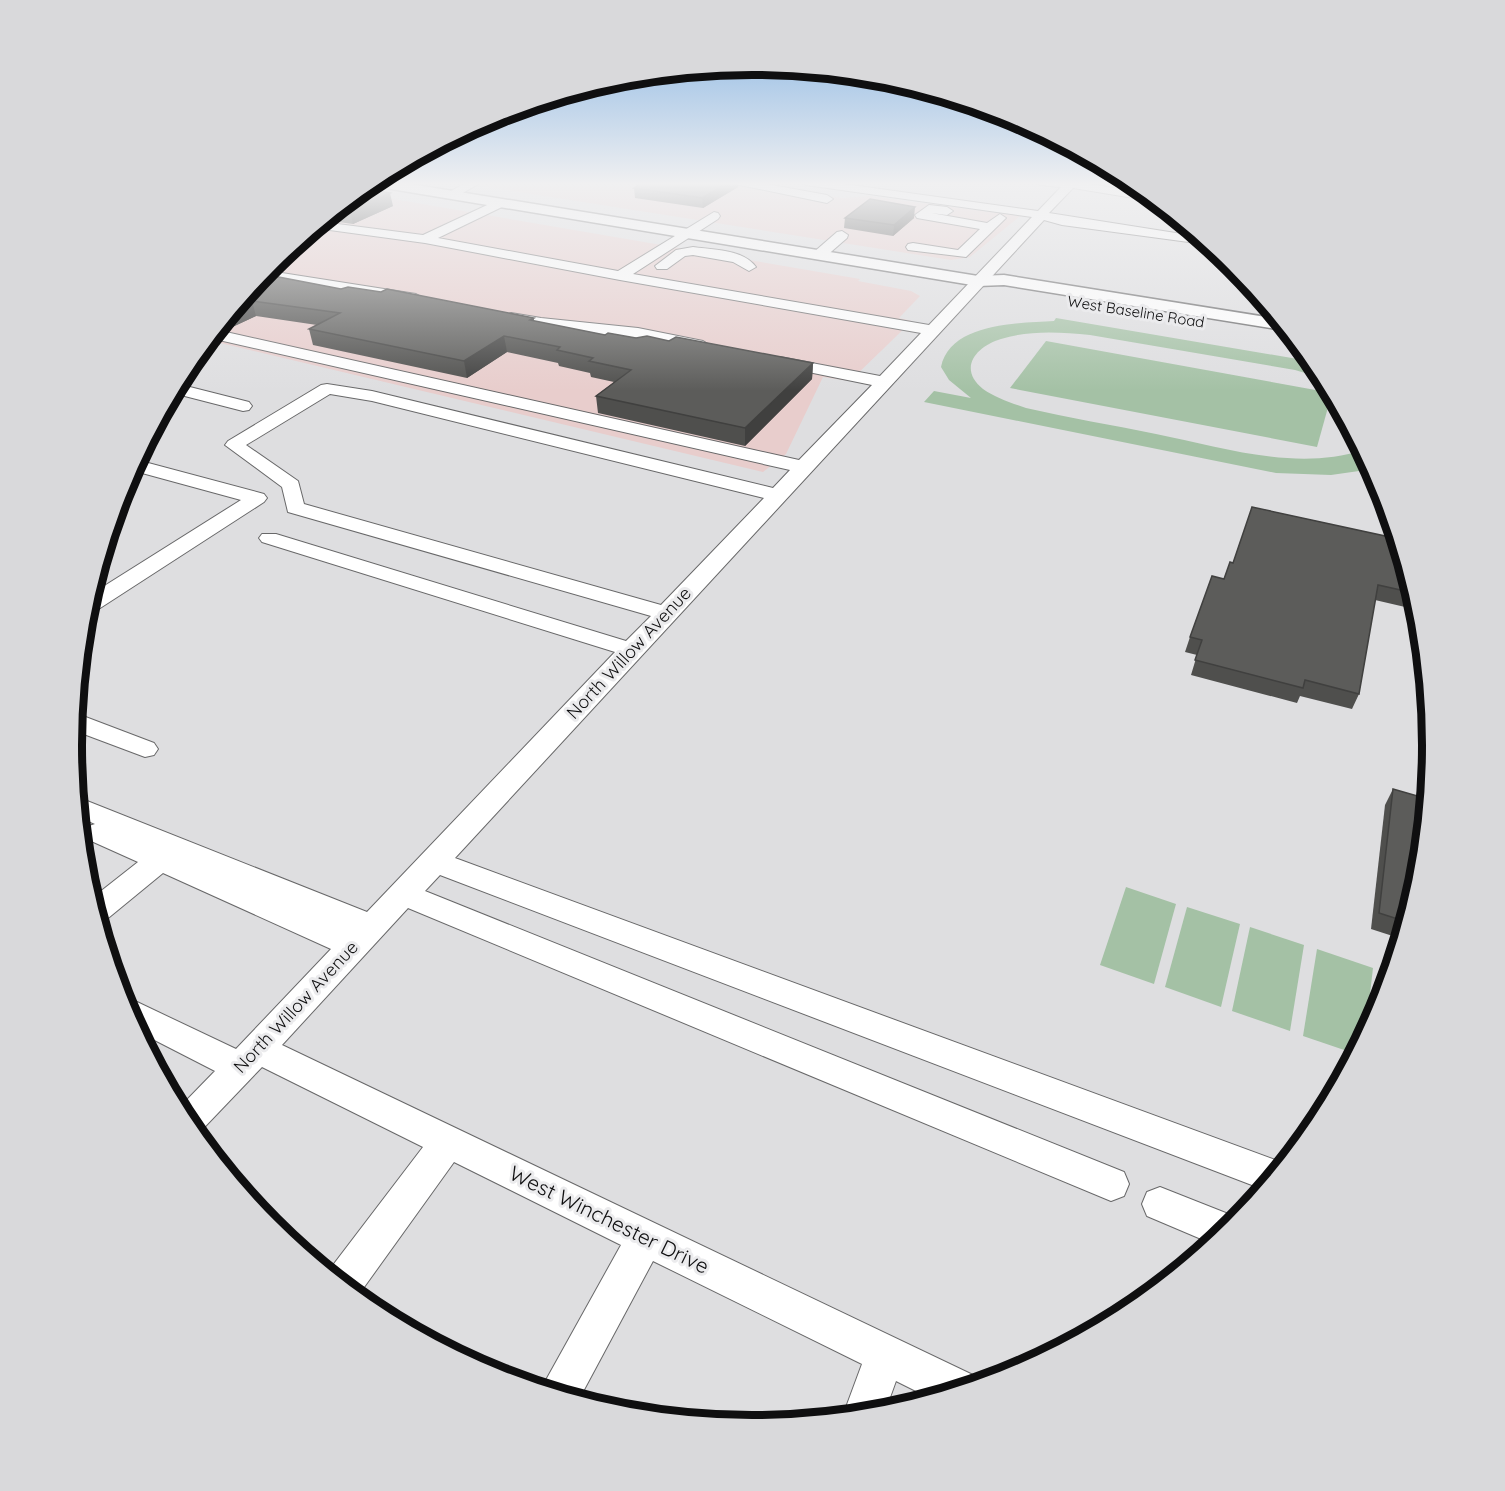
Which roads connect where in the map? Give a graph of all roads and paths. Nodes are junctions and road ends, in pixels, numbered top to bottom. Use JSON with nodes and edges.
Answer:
{"nodes":[{"id":1,"x":495,"y":252,"type":"edge"},
{"id":2,"x":521,"y":252,"type":"edge"},
{"id":3,"x":658,"y":252,"type":"edge"},
{"id":4,"x":687,"y":252,"type":"edge"},
{"id":5,"x":701,"y":252,"type":"edge"},
{"id":6,"x":798,"y":252,"type":"edge"},
{"id":7,"x":823,"y":252,"type":"edge"},
{"id":8,"x":945,"y":252,"type":"edge"},
{"id":9,"x":965,"y":252,"type":"edge"},
{"id":10,"x":1006,"y":252,"type":"edge"},
{"id":11,"x":514,"y":255,"type":"junction"},
{"id":12,"x":819,"y":255,"type":"junction"},
{"id":13,"x":749,"y":267,"type":"dead end"},
{"id":14,"x":273,"y":276,"type":"edge"},
{"id":15,"x":621,"y":276,"type":"junction"},
{"id":16,"x":978,"y":281,"type":"junction"},
{"id":17,"x":714,"y":286,"type":"dead end"},
{"id":18,"x":432,"y":302,"type":"edge"},
{"id":19,"x":494,"y":314,"type":"edge"},
{"id":20,"x":1274,"y":324,"type":"edge"},
{"id":21,"x":932,"y":330,"type":"junction"},
{"id":22,"x":222,"y":336,"type":"edge"},
{"id":23,"x":1283,"y":336,"type":"edge"},
{"id":24,"x":714,"y":348,"type":"edge"},
{"id":25,"x":762,"y":358,"type":"edge"},
{"id":26,"x":884,"y":382,"type":"junction"},
{"id":27,"x":184,"y":390,"type":"edge"},
{"id":28,"x":243,"y":405,"type":"dead end"},
{"id":29,"x":804,"y":466,"type":"junction"},
{"id":30,"x":142,"y":469,"type":"edge"},
{"id":31,"x":777,"y":495,"type":"junction"},
{"id":32,"x":268,"y":538,"type":"dead end"},
{"id":33,"x":99,"y":599,"type":"edge"},
{"id":34,"x":666,"y":613,"type":"junction"},
{"id":35,"x":632,"y":650,"type":"junction"},
{"id":36,"x":82,"y":724,"type":"edge"},
{"id":37,"x":145,"y":749,"type":"dead end"},
{"id":38,"x":85,"y":810,"type":"edge"},
{"id":39,"x":88,"y":829,"type":"edge"},
{"id":40,"x":160,"y":860,"type":"junction"},
{"id":41,"x":434,"y":861,"type":"junction"},
{"id":42,"x":403,"y":894,"type":"junction"},
{"id":43,"x":102,"y":907,"type":"edge"},
{"id":44,"x":363,"y":937,"type":"junction"},
{"id":45,"x":139,"y":1016,"type":"edge"},
{"id":46,"x":248,"y":1058,"type":"junction"},
{"id":47,"x":194,"y":1116,"type":"edge"},
{"id":48,"x":448,"y":1141,"type":"junction"},
{"id":49,"x":1268,"y":1174,"type":"edge"},
{"id":50,"x":1111,"y":1184,"type":"dead end"},
{"id":51,"x":1160,"y":1204,"type":"dead end"},
{"id":52,"x":1218,"y":1228,"type":"edge"},
{"id":53,"x":645,"y":1238,"type":"junction"},
{"id":54,"x":347,"y":1279,"type":"edge"},
{"id":55,"x":886,"y":1355,"type":"junction"},
{"id":56,"x":949,"y":1386,"type":"edge"},
{"id":57,"x":563,"y":1388,"type":"edge"},
{"id":58,"x":866,"y":1406,"type":"edge"}],
"edges":[{"from":1,"to":11,"type":"street"},
{"from":2,"to":11,"type":"street"},
{"from":3,"to":15,"type":"street"},
{"from":4,"to":17,"type":"street"},
{"from":5,"to":13,"type":"street"},
{"from":6,"to":12,"type":"main road","name":"West Baseline Road"},
{"from":7,"to":12,"type":"street"},
{"from":8,"to":9,"type":"street"},
{"from":10,"to":16,"type":"street","name":"North Willow Avenue"},
{"from":11,"to":15,"type":"street"},
{"from":12,"to":16,"type":"main road","name":"West Baseline Road"},
{"from":14,"to":18,"type":"street"},
{"from":15,"to":21,"type":"street"},
{"from":16,"to":20,"type":"main road","name":"West Baseline Road"},
{"from":16,"to":21,"type":"street","name":"North Willow Avenue"},
{"from":16,"to":23,"type":"main road","name":"West Baseline Road"},
{"from":19,"to":24,"type":"street"},
{"from":21,"to":26,"type":"street","name":"North Willow Avenue"},
{"from":22,"to":29,"type":"street"},
{"from":25,"to":26,"type":"street"},
{"from":26,"to":29,"type":"street","name":"North Willow Avenue"},
{"from":27,"to":28,"type":"street"},
{"from":29,"to":31,"type":"street","name":"North Willow Avenue"},
{"from":30,"to":33,"type":"street"},
{"from":31,"to":34,"type":"street","name":"North Willow Avenue"},
{"from":31,"to":34,"type":"street"},
{"from":32,"to":35,"type":"street"},
{"from":34,"to":35,"type":"street","name":"North Willow Avenue"},
{"from":35,"to":41,"type":"street","name":"North Willow Avenue"},
{"from":36,"to":37,"type":"street"},
{"from":38,"to":44,"type":"street"},
{"from":39,"to":40,"type":"street"},
{"from":40,"to":43,"type":"street"},
{"from":40,"to":44,"type":"street"},
{"from":41,"to":42,"type":"street","name":"North Willow Avenue"},
{"from":41,"to":49,"type":"street"},
{"from":42,"to":44,"type":"street","name":"North Willow Avenue"},
{"from":42,"to":50,"type":"street"},
{"from":44,"to":46,"type":"street","name":"North Willow Avenue"},
{"from":45,"to":46,"type":"street","name":"West Winchester Drive"},
{"from":46,"to":47,"type":"street","name":"North Willow Avenue"},
{"from":46,"to":48,"type":"street","name":"West Winchester Drive"},
{"from":48,"to":53,"type":"street","name":"West Winchester Drive"},
{"from":48,"to":54,"type":"street"},
{"from":51,"to":52,"type":"street"},
{"from":53,"to":55,"type":"street","name":"West Winchester Drive"},
{"from":53,"to":57,"type":"street"},
{"from":55,"to":56,"type":"street","name":"West Winchester Drive"},
{"from":55,"to":58,"type":"street"}]}
